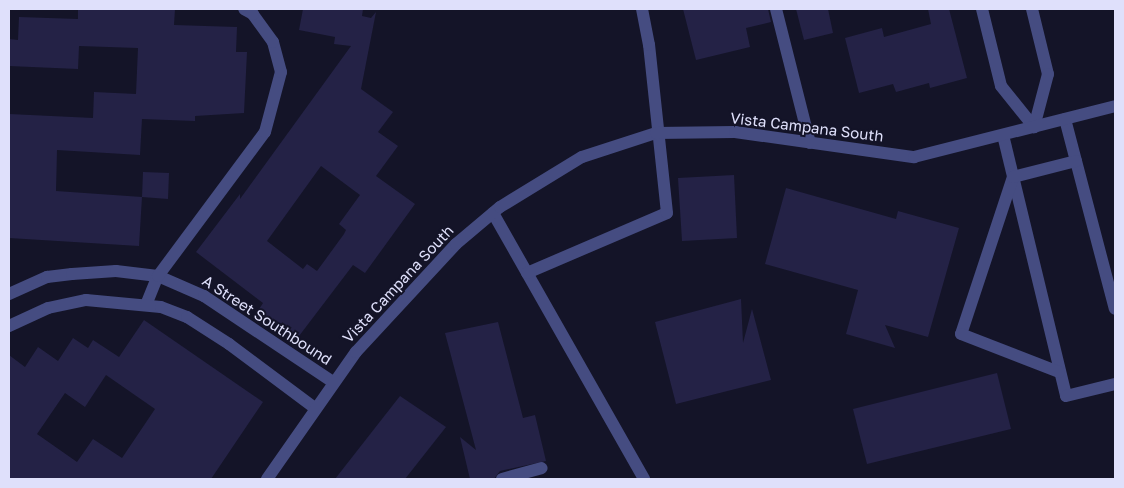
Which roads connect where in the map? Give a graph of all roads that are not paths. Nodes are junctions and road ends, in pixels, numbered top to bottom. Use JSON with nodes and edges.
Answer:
{"nodes":[{"id":1,"x":244,"y":9,"type":"edge"},
{"id":2,"x":642,"y":9,"type":"edge"},
{"id":3,"x":776,"y":9,"type":"edge"},
{"id":4,"x":982,"y":9,"type":"edge"},
{"id":5,"x":1032,"y":9,"type":"edge"},
{"id":6,"x":1115,"y":106,"type":"edge"},
{"id":7,"x":1065,"y":119,"type":"junction"},
{"id":8,"x":1034,"y":127,"type":"junction"},
{"id":9,"x":656,"y":133,"type":"junction"},
{"id":10,"x":1003,"y":135,"type":"junction"},
{"id":11,"x":810,"y":142,"type":"junction"},
{"id":12,"x":1076,"y":161,"type":"junction"},
{"id":13,"x":1013,"y":177,"type":"junction"},
{"id":14,"x":494,"y":212,"type":"junction"},
{"id":15,"x":528,"y":273,"type":"junction"},
{"id":16,"x":158,"y":276,"type":"junction"},
{"id":17,"x":9,"y":294,"type":"edge"},
{"id":18,"x":146,"y":305,"type":"junction"},
{"id":19,"x":1115,"y":309,"type":"edge"},
{"id":20,"x":9,"y":326,"type":"edge"},
{"id":21,"x":1060,"y":372,"type":"junction"},
{"id":22,"x":333,"y":382,"type":"junction"},
{"id":23,"x":1115,"y":384,"type":"edge"},
{"id":24,"x":315,"y":408,"type":"junction"},
{"id":25,"x":542,"y":468,"type":"dead end"},
{"id":26,"x":268,"y":479,"type":"edge"},
{"id":27,"x":502,"y":479,"type":"edge"},
{"id":28,"x":644,"y":479,"type":"edge"}],
"edges":[{"from":1,"to":16,"type":"street"},
{"from":2,"to":9,"type":"street"},
{"from":3,"to":11,"type":"street"},
{"from":4,"to":8,"type":"street"},
{"from":5,"to":8,"type":"street"},
{"from":6,"to":7,"type":"street","name":"Vista Campana South"},
{"from":7,"to":8,"type":"street","name":"Vista Campana South"},
{"from":7,"to":12,"type":"street"},
{"from":8,"to":10,"type":"street","name":"Vista Campana South"},
{"from":9,"to":11,"type":"street","name":"Vista Campana South"},
{"from":9,"to":14,"type":"street","name":"Vista Campana South"},
{"from":9,"to":15,"type":"street"},
{"from":10,"to":11,"type":"street","name":"Vista Campana South"},
{"from":10,"to":13,"type":"street"},
{"from":12,"to":13,"type":"street"},
{"from":12,"to":19,"type":"street"},
{"from":13,"to":21,"type":"street"},
{"from":13,"to":21,"type":"street"},
{"from":14,"to":15,"type":"street"},
{"from":14,"to":22,"type":"street","name":"Vista Campana South"},
{"from":15,"to":28,"type":"street"},
{"from":16,"to":17,"type":"street","name":"A Street Southbound"},
{"from":16,"to":18,"type":"street"},
{"from":16,"to":22,"type":"street","name":"A Street Southbound"},
{"from":18,"to":20,"type":"street"},
{"from":18,"to":24,"type":"street"},
{"from":21,"to":23,"type":"street"},
{"from":22,"to":24,"type":"street","name":"Vista Campana South"},
{"from":24,"to":26,"type":"street","name":"Vista Campana South"},
{"from":25,"to":27,"type":"street"}]}
